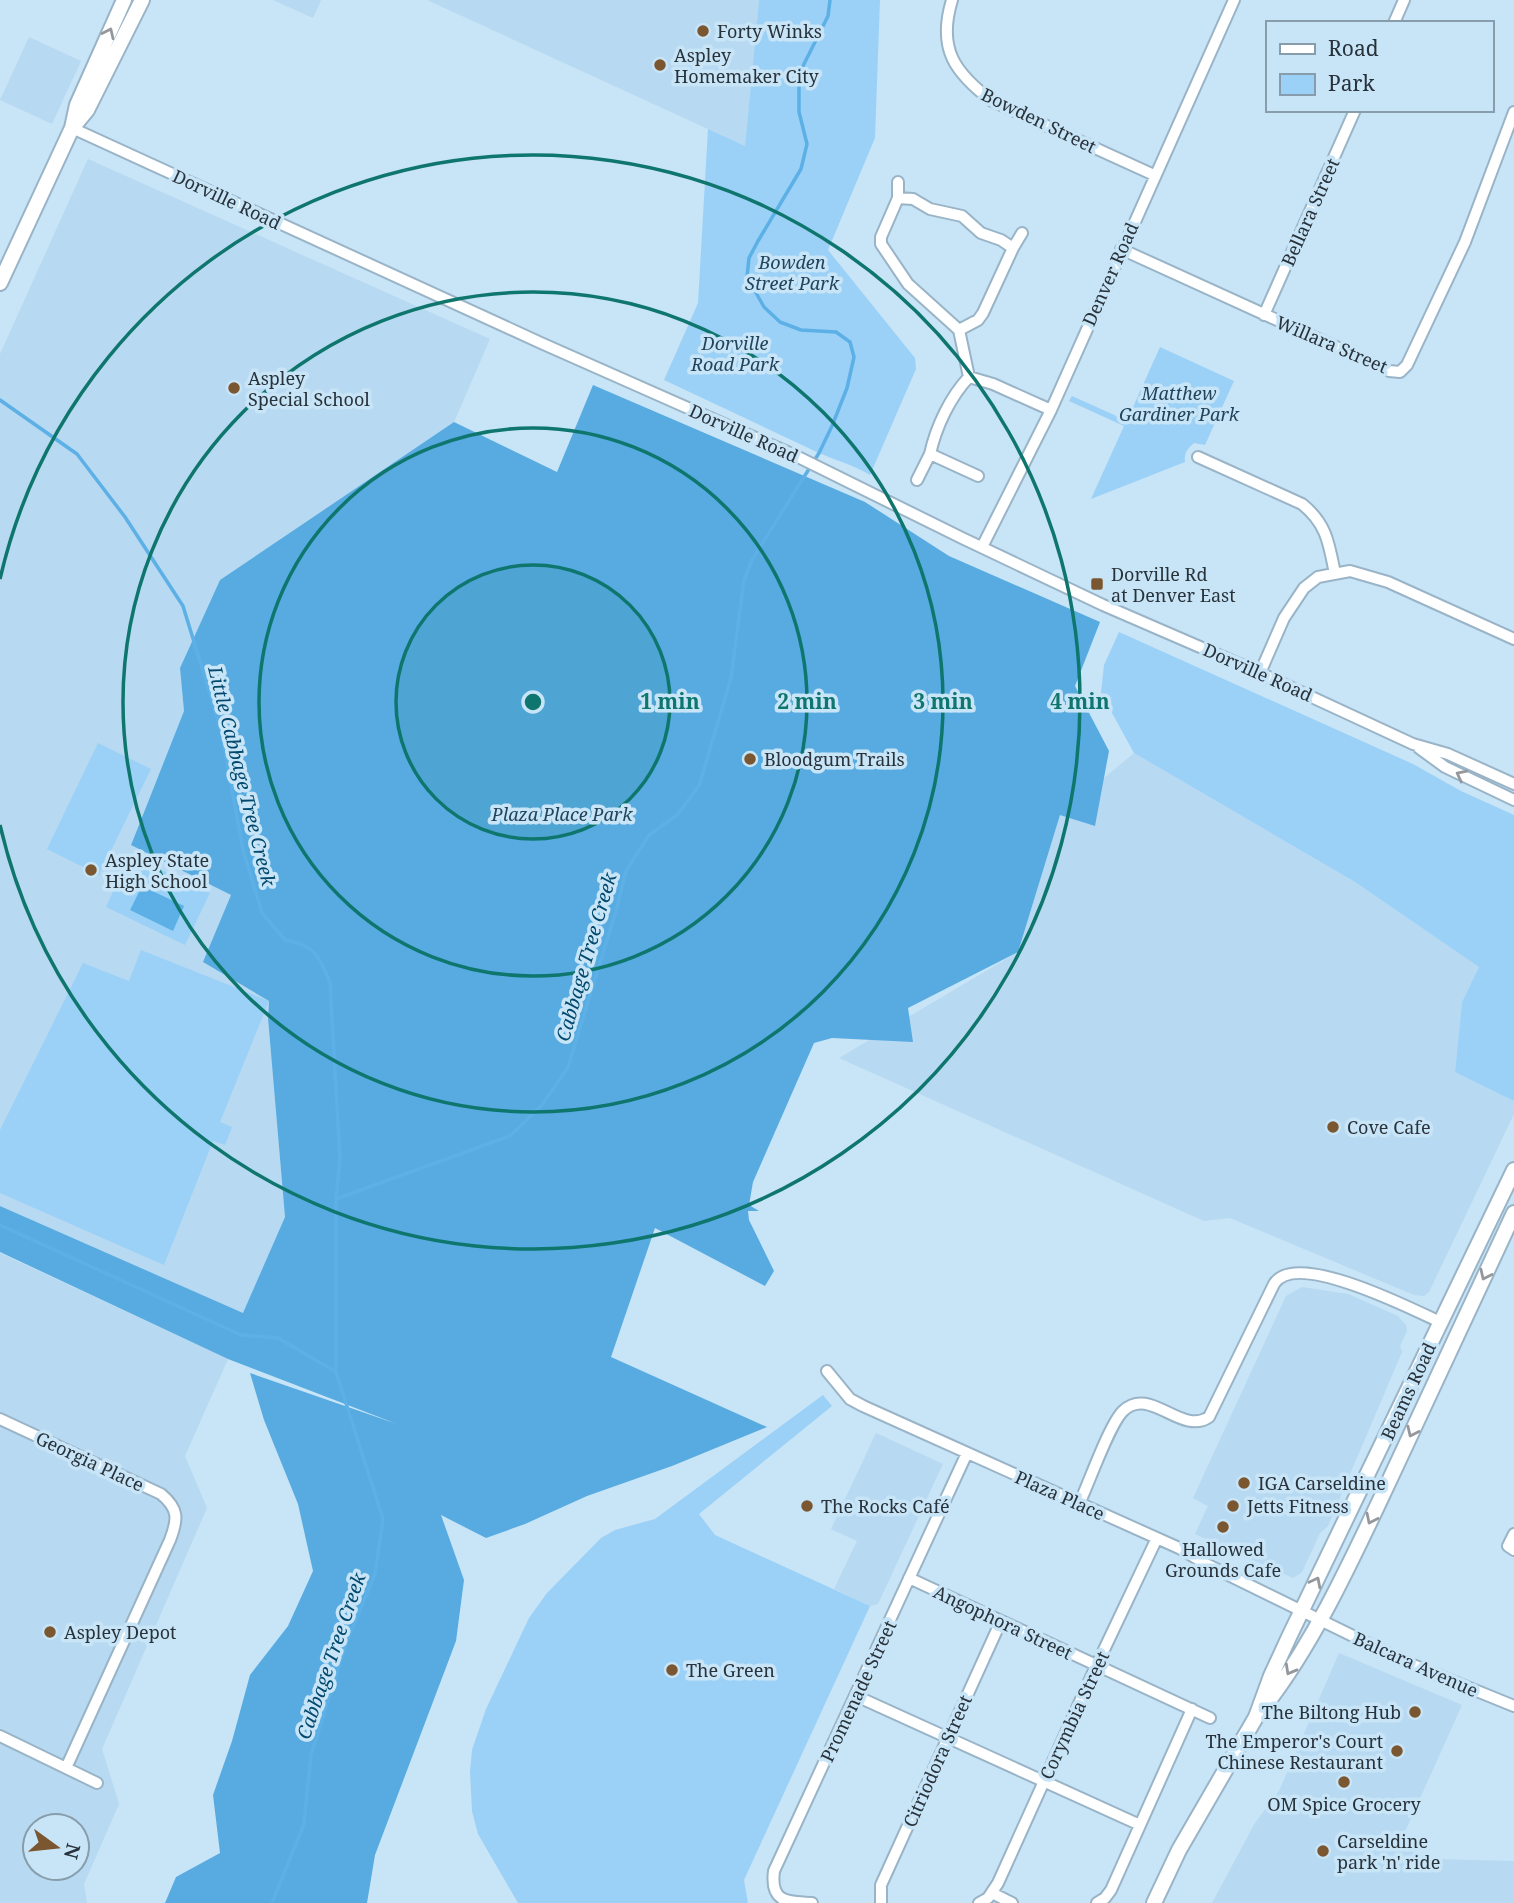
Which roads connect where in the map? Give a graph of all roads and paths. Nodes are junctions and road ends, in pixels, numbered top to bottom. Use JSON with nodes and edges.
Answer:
{"nodes":[{"id":1,"x":124,"y":0,"type":"edge"},
{"id":2,"x":142,"y":0,"type":"edge"},
{"id":3,"x":952,"y":0,"type":"edge"},
{"id":4,"x":1234,"y":0,"type":"edge"},
{"id":5,"x":1404,"y":0,"type":"edge"},
{"id":6,"x":1395,"y":21,"type":"edge"},
{"id":7,"x":1354,"y":112,"type":"edge"},
{"id":8,"x":1514,"y":112,"type":"edge"},
{"id":9,"x":72,"y":128,"type":"junction"},
{"id":10,"x":1154,"y":175,"type":"junction"},
{"id":11,"x":898,"y":182,"type":"dead end"},
{"id":12,"x":898,"y":198,"type":"junction"},
{"id":13,"x":1023,"y":233,"type":"dead end"},
{"id":14,"x":1013,"y":248,"type":"junction"},
{"id":15,"x":1121,"y":249,"type":"junction"},
{"id":16,"x":0,"y":283,"type":"edge"},
{"id":17,"x":1264,"y":315,"type":"junction"},
{"id":18,"x":959,"y":330,"type":"junction"},
{"id":19,"x":969,"y":377,"type":"junction"},
{"id":20,"x":1051,"y":410,"type":"junction"},
{"id":21,"x":930,"y":454,"type":"junction"},
{"id":22,"x":1198,"y":457,"type":"dead end"},
{"id":23,"x":978,"y":476,"type":"dead end"},
{"id":24,"x":917,"y":480,"type":"dead end"},
{"id":25,"x":982,"y":547,"type":"junction"},
{"id":26,"x":1335,"y":574,"type":"junction"},
{"id":27,"x":1514,"y":639,"type":"edge"},
{"id":28,"x":1261,"y":673,"type":"junction"},
{"id":29,"x":1413,"y":744,"type":"junction"},
{"id":30,"x":1514,"y":784,"type":"edge"},
{"id":31,"x":1514,"y":800,"type":"edge"},
{"id":32,"x":1514,"y":1170,"type":"edge"},
{"id":33,"x":1514,"y":1213,"type":"edge"},
{"id":34,"x":1440,"y":1322,"type":"junction"},
{"id":35,"x":827,"y":1371,"type":"dead end"},
{"id":36,"x":0,"y":1419,"type":"edge"},
{"id":37,"x":967,"y":1453,"type":"junction"},
{"id":38,"x":1079,"y":1504,"type":"junction"},
{"id":39,"x":1514,"y":1534,"type":"edge"},
{"id":40,"x":1157,"y":1538,"type":"junction"},
{"id":41,"x":1514,"y":1550,"type":"edge"},
{"id":42,"x":909,"y":1578,"type":"junction"},
{"id":43,"x":1302,"y":1611,"type":"junction"},
{"id":44,"x":1319,"y":1620,"type":"junction"},
{"id":45,"x":1001,"y":1621,"type":"junction"},
{"id":46,"x":1097,"y":1665,"type":"junction"},
{"id":47,"x":856,"y":1696,"type":"junction"},
{"id":48,"x":1514,"y":1706,"type":"edge"},
{"id":49,"x":1192,"y":1709,"type":"junction"},
{"id":50,"x":1256,"y":1717,"type":"junction"},
{"id":51,"x":1210,"y":1718,"type":"dead end"},
{"id":52,"x":0,"y":1736,"type":"edge"},
{"id":53,"x":947,"y":1737,"type":"junction"},
{"id":54,"x":66,"y":1768,"type":"junction"},
{"id":55,"x":1043,"y":1781,"type":"junction"},
{"id":56,"x":97,"y":1783,"type":"dead end"},
{"id":57,"x":1140,"y":1825,"type":"junction"},
{"id":58,"x":992,"y":1893,"type":"junction"},
{"id":59,"x":812,"y":1903,"type":"edge"},
{"id":60,"x":881,"y":1903,"type":"edge"},
{"id":61,"x":979,"y":1903,"type":"edge"},
{"id":62,"x":1012,"y":1903,"type":"edge"},
{"id":63,"x":1097,"y":1903,"type":"edge"},
{"id":64,"x":1154,"y":1903,"type":"edge"}],
"edges":[{"from":9,"to":1,"type":"main road","one_way":true},
{"from":2,"to":9,"type":"main road"},
{"from":3,"to":10,"type":"street","name":"Bowden Street"},
{"from":4,"to":10,"type":"street","name":"Denver Road"},
{"from":5,"to":6,"type":"street"},
{"from":7,"to":17,"type":"street","name":"Bellara Street"},
{"from":8,"to":17,"type":"street","name":"Willara Street"},
{"from":9,"to":16,"type":"main road"},
{"from":9,"to":25,"type":"street","name":"Dorville Road"},
{"from":10,"to":15,"type":"street","name":"Denver Road"},
{"from":11,"to":12,"type":"street"},
{"from":12,"to":14,"type":"street"},
{"from":12,"to":18,"type":"street"},
{"from":13,"to":14,"type":"street"},
{"from":14,"to":18,"type":"street"},
{"from":15,"to":17,"type":"street","name":"Willara Street"},
{"from":15,"to":20,"type":"street","name":"Denver Road"},
{"from":18,"to":19,"type":"street"},
{"from":19,"to":20,"type":"street"},
{"from":19,"to":21,"type":"street"},
{"from":20,"to":25,"type":"street","name":"Denver Road"},
{"from":21,"to":23,"type":"street"},
{"from":21,"to":24,"type":"street"},
{"from":22,"to":26,"type":"street"},
{"from":25,"to":28,"type":"street","name":"Dorville Road"},
{"from":26,"to":27,"type":"street"},
{"from":26,"to":28,"type":"street"},
{"from":28,"to":29,"type":"street","name":"Dorville Road"},
{"from":29,"to":30,"type":"street","name":"Dorville Road"},
{"from":31,"to":29,"type":"street","name":"Dorville Road","one_way":true},
{"from":32,"to":34,"type":"main road","name":"Beams Road"},
{"from":33,"to":44,"type":"main road","name":"Beams Road","one_way":true},
{"from":34,"to":38,"type":"street"},
{"from":43,"to":34,"type":"main road","name":"Beams Road","one_way":true},
{"from":35,"to":37,"type":"street","name":"Plaza Place"},
{"from":36,"to":54,"type":"street","name":"Georgia Place"},
{"from":37,"to":38,"type":"street","name":"Plaza Place"},
{"from":37,"to":42,"type":"street","name":"Promenade Street"},
{"from":38,"to":40,"type":"street","name":"Plaza Place"},
{"from":39,"to":41,"type":"street"},
{"from":40,"to":43,"type":"street","name":"Plaza Place"},
{"from":40,"to":46,"type":"street","name":"Corymbia Street"},
{"from":42,"to":45,"type":"street","name":"Angophora Street"},
{"from":42,"to":47,"type":"street","name":"Promenade Street"},
{"from":43,"to":44,"type":"street"},
{"from":43,"to":50,"type":"main road","name":"Beams Road"},
{"from":44,"to":48,"type":"street","name":"Balcara Avenue"},
{"from":44,"to":50,"type":"main road","name":"Beams Road","one_way":true},
{"from":45,"to":46,"type":"street","name":"Angophora Street"},
{"from":45,"to":53,"type":"street","name":"Citriodora Street"},
{"from":46,"to":49,"type":"street","name":"Angophora Street"},
{"from":46,"to":55,"type":"street","name":"Corymbia Street"},
{"from":47,"to":53,"type":"street"},
{"from":47,"to":59,"type":"street","name":"Promenade Street"},
{"from":49,"to":51,"type":"street","name":"Angophora Street"},
{"from":49,"to":57,"type":"street"},
{"from":50,"to":64,"type":"main road","name":"Beams Road"},
{"from":52,"to":54,"type":"street"},
{"from":53,"to":55,"type":"street"},
{"from":53,"to":60,"type":"street","name":"Citriodora Street"},
{"from":54,"to":56,"type":"street"},
{"from":55,"to":57,"type":"street"},
{"from":55,"to":58,"type":"street","name":"Corymbia Street"},
{"from":57,"to":63,"type":"street"},
{"from":58,"to":61,"type":"street"},
{"from":58,"to":62,"type":"street"}]}
